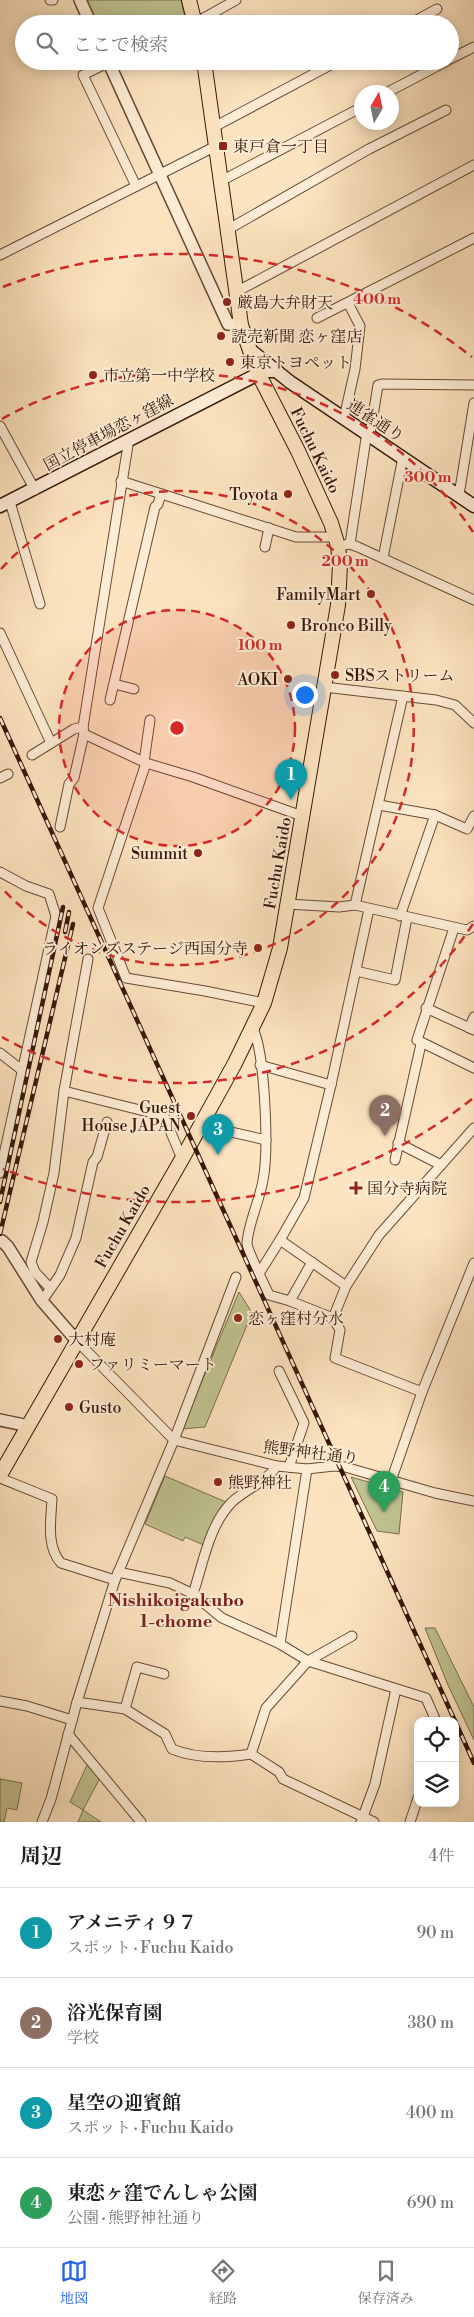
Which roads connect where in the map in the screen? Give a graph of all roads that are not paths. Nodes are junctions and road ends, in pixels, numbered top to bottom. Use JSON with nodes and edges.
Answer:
{"nodes":[{"id":1,"x":80,"y":0,"type":"edge"},
{"id":2,"x":189,"y":0,"type":"edge"},
{"id":3,"x":236,"y":0,"type":"edge"},
{"id":4,"x":437,"y":9,"type":"dead end"},
{"id":5,"x":87,"y":15,"type":"edge"},
{"id":6,"x":191,"y":15,"type":"edge"},
{"id":7,"x":206,"y":15,"type":"edge"},
{"id":8,"x":426,"y":15,"type":"edge"},
{"id":9,"x":474,"y":47,"type":"edge"},
{"id":10,"x":459,"y":55,"type":"edge"},
{"id":11,"x":94,"y":70,"type":"edge"},
{"id":12,"x":115,"y":70,"type":"edge"},
{"id":13,"x":205,"y":70,"type":"edge"},
{"id":14,"x":321,"y":70,"type":"edge"},
{"id":15,"x":430,"y":70,"type":"edge"},
{"id":16,"x":399,"y":86,"type":"edge"},
{"id":17,"x":446,"y":110,"type":"dead end"},
{"id":18,"x":354,"y":111,"type":"edge"},
{"id":19,"x":214,"y":127,"type":"junction"},
{"id":20,"x":216,"y":146,"type":"junction"},
{"id":21,"x":474,"y":166,"type":"edge"},
{"id":22,"x":161,"y":174,"type":"junction"},
{"id":23,"x":221,"y":180,"type":"junction"},
{"id":24,"x":136,"y":186,"type":"junction"},
{"id":25,"x":228,"y":230,"type":"junction"},
{"id":26,"x":474,"y":238,"type":"edge"},
{"id":27,"x":0,"y":255,"type":"edge"},
{"id":28,"x":236,"y":292,"type":"junction"},
{"id":29,"x":348,"y":302,"type":"junction"},
{"id":30,"x":317,"y":318,"type":"dead end"},
{"id":31,"x":240,"y":325,"type":"junction"},
{"id":32,"x":247,"y":347,"type":"junction"},
{"id":33,"x":277,"y":371,"type":"junction"},
{"id":34,"x":258,"y":373,"type":"junction"},
{"id":35,"x":474,"y":385,"type":"edge"},
{"id":36,"x":474,"y":402,"type":"edge"},
{"id":37,"x":344,"y":418,"type":"junction"},
{"id":38,"x":0,"y":426,"type":"edge"},
{"id":39,"x":369,"y":433,"type":"junction"},
{"id":40,"x":129,"y":439,"type":"junction"},
{"id":41,"x":403,"y":457,"type":"junction"},
{"id":42,"x":121,"y":480,"type":"junction"},
{"id":43,"x":35,"y":490,"type":"junction"},
{"id":44,"x":162,"y":494,"type":"junction"},
{"id":45,"x":458,"y":496,"type":"junction"},
{"id":46,"x":5,"y":504,"type":"edge"},
{"id":47,"x":474,"y":506,"type":"edge"},
{"id":48,"x":269,"y":528,"type":"junction"},
{"id":49,"x":341,"y":542,"type":"junction"},
{"id":50,"x":265,"y":548,"type":"dead end"},
{"id":51,"x":384,"y":558,"type":"junction"},
{"id":52,"x":474,"y":600,"type":"edge"},
{"id":53,"x":40,"y":604,"type":"dead end"},
{"id":54,"x":0,"y":633,"type":"edge"},
{"id":55,"x":114,"y":684,"type":"junction"},
{"id":56,"x":324,"y":687,"type":"junction"},
{"id":57,"x":134,"y":689,"type":"dead end"},
{"id":58,"x":402,"y":696,"type":"junction"},
{"id":59,"x":110,"y":700,"type":"dead end"},
{"id":60,"x":150,"y":720,"type":"dead end"},
{"id":61,"x":474,"y":723,"type":"edge"},
{"id":62,"x":84,"y":730,"type":"junction"},
{"id":63,"x":51,"y":743,"type":"junction"},
{"id":64,"x":32,"y":755,"type":"dead end"},
{"id":65,"x":145,"y":763,"type":"junction"},
{"id":66,"x":379,"y":805,"type":"junction"},
{"id":67,"x":435,"y":815,"type":"junction"},
{"id":68,"x":302,"y":816,"type":"junction"},
{"id":69,"x":474,"y":816,"type":"edge"},
{"id":70,"x":60,"y":827,"type":"dead end"},
{"id":71,"x":0,"y":872,"type":"edge"},
{"id":72,"x":287,"y":904,"type":"junction"},
{"id":73,"x":355,"y":905,"type":"junction"},
{"id":74,"x":370,"y":909,"type":"junction"},
{"id":75,"x":404,"y":917,"type":"junction"},
{"id":76,"x":474,"y":926,"type":"edge"},
{"id":77,"x":454,"y":928,"type":"junction"},
{"id":78,"x":88,"y":959,"type":"dead end"},
{"id":79,"x":356,"y":971,"type":"junction"},
{"id":80,"x":264,"y":1003,"type":"junction"},
{"id":81,"x":426,"y":1008,"type":"junction"},
{"id":82,"x":474,"y":1017,"type":"edge"},
{"id":83,"x":253,"y":1029,"type":"junction"},
{"id":84,"x":471,"y":1029,"type":"edge"},
{"id":85,"x":421,"y":1044,"type":"junction"},
{"id":86,"x":0,"y":1053,"type":"edge"},
{"id":87,"x":260,"y":1066,"type":"junction"},
{"id":88,"x":474,"y":1068,"type":"edge"},
{"id":89,"x":23,"y":1071,"type":"junction"},
{"id":90,"x":331,"y":1084,"type":"junction"},
{"id":91,"x":64,"y":1091,"type":"junction"},
{"id":92,"x":107,"y":1122,"type":"dead end"},
{"id":93,"x":200,"y":1125,"type":"junction"},
{"id":94,"x":474,"y":1128,"type":"edge"},
{"id":95,"x":9,"y":1130,"type":"junction"},
{"id":96,"x":266,"y":1140,"type":"junction"},
{"id":97,"x":398,"y":1143,"type":"junction"},
{"id":98,"x":0,"y":1148,"type":"edge"},
{"id":99,"x":182,"y":1159,"type":"junction"},
{"id":100,"x":394,"y":1160,"type":"dead end"},
{"id":101,"x":441,"y":1165,"type":"junction"},
{"id":102,"x":0,"y":1173,"type":"edge"},
{"id":103,"x":280,"y":1240,"type":"junction"},
{"id":104,"x":2,"y":1241,"type":"dead end"},
{"id":105,"x":312,"y":1262,"type":"junction"},
{"id":106,"x":474,"y":1263,"type":"edge"},
{"id":107,"x":260,"y":1272,"type":"junction"},
{"id":108,"x":236,"y":1277,"type":"dead end"},
{"id":109,"x":346,"y":1286,"type":"junction"},
{"id":110,"x":50,"y":1288,"type":"junction"},
{"id":111,"x":42,"y":1301,"type":"junction"},
{"id":112,"x":290,"y":1301,"type":"junction"},
{"id":113,"x":333,"y":1318,"type":"junction"},
{"id":114,"x":76,"y":1340,"type":"junction"},
{"id":115,"x":279,"y":1371,"type":"dead end"},
{"id":116,"x":422,"y":1392,"type":"junction"},
{"id":117,"x":0,"y":1420,"type":"edge"},
{"id":118,"x":29,"y":1426,"type":"junction"},
{"id":119,"x":174,"y":1440,"type":"junction"},
{"id":120,"x":277,"y":1466,"type":"junction"},
{"id":121,"x":289,"y":1467,"type":"junction"},
{"id":122,"x":307,"y":1469,"type":"junction"},
{"id":123,"x":0,"y":1476,"type":"edge"},
{"id":124,"x":391,"y":1481,"type":"junction"},
{"id":125,"x":474,"y":1501,"type":"edge"},
{"id":126,"x":116,"y":1576,"type":"junction"},
{"id":127,"x":192,"y":1594,"type":"junction"},
{"id":128,"x":352,"y":1636,"type":"dead end"},
{"id":129,"x":280,"y":1644,"type":"junction"},
{"id":130,"x":308,"y":1661,"type":"junction"},
{"id":131,"x":164,"y":1674,"type":"dead end"},
{"id":132,"x":396,"y":1689,"type":"junction"},
{"id":133,"x":0,"y":1701,"type":"edge"},
{"id":134,"x":77,"y":1702,"type":"junction"},
{"id":135,"x":125,"y":1709,"type":"junction"},
{"id":136,"x":434,"y":1717,"type":"edge"},
{"id":137,"x":72,"y":1720,"type":"junction"},
{"id":138,"x":68,"y":1734,"type":"junction"},
{"id":139,"x":251,"y":1754,"type":"junction"},
{"id":140,"x":415,"y":1807,"type":"edge"},
{"id":141,"x":362,"y":1820,"type":"edge"},
{"id":142,"x":42,"y":1822,"type":"edge"},
{"id":143,"x":140,"y":1822,"type":"edge"},
{"id":144,"x":374,"y":1822,"type":"edge"},
{"id":145,"x":410,"y":1822,"type":"edge"}],
"edges":[{"from":1,"to":5,"type":"street"},
{"from":2,"to":6,"type":"main road"},
{"from":3,"to":7,"type":"street"},
{"from":4,"to":8,"type":"street"},
{"from":9,"to":10,"type":"street"},
{"from":11,"to":24,"type":"street"},
{"from":12,"to":22,"type":"street"},
{"from":13,"to":19,"type":"main road","name":"Fuchu Kaido"},
{"from":14,"to":19,"type":"street"},
{"from":15,"to":16,"type":"street"},
{"from":17,"to":25,"type":"street"},
{"from":18,"to":23,"type":"street"},
{"from":19,"to":20,"type":"main road","name":"Fuchu Kaido"},
{"from":20,"to":22,"type":"street"},
{"from":20,"to":23,"type":"main road","name":"Fuchu Kaido"},
{"from":21,"to":28,"type":"street"},
{"from":22,"to":24,"type":"street"},
{"from":22,"to":31,"type":"street"},
{"from":23,"to":25,"type":"main road","name":"Fuchu Kaido"},
{"from":24,"to":27,"type":"street"},
{"from":25,"to":28,"type":"main road","name":"Fuchu Kaido"},
{"from":26,"to":29,"type":"street"},
{"from":28,"to":31,"type":"main road","name":"Fuchu Kaido"},
{"from":29,"to":30,"type":"street"},
{"from":29,"to":37,"type":"street"},
{"from":31,"to":32,"type":"main road","name":"Fuchu Kaido"},
{"from":32,"to":33,"type":"main road","name":"連雀通り"},
{"from":32,"to":34,"type":"main road","name":"Fuchu Kaido"},
{"from":33,"to":34,"type":"main road"},
{"from":33,"to":37,"type":"main road","name":"連雀通り"},
{"from":34,"to":40,"type":"main road","name":"国立停車場恋ヶ窪線"},
{"from":34,"to":49,"type":"main road","name":"Fuchu Kaido"},
{"from":35,"to":39,"type":"street"},
{"from":36,"to":45,"type":"street"},
{"from":37,"to":39,"type":"main road","name":"連雀通り"},
{"from":38,"to":43,"type":"street"},
{"from":39,"to":41,"type":"main road","name":"連雀通り"},
{"from":39,"to":49,"type":"street"},
{"from":40,"to":42,"type":"street"},
{"from":40,"to":43,"type":"main road","name":"国立停車場恋ヶ窪線"},
{"from":41,"to":45,"type":"main road","name":"連雀通り"},
{"from":41,"to":51,"type":"street"},
{"from":42,"to":44,"type":"street"},
{"from":42,"to":62,"type":"street"},
{"from":43,"to":46,"type":"main road","name":"国立停車場恋ヶ窪線"},
{"from":44,"to":48,"type":"street"},
{"from":44,"to":55,"type":"street"},
{"from":45,"to":47,"type":"main road","name":"連雀通り"},
{"from":46,"to":53,"type":"street"},
{"from":48,"to":49,"type":"street"},
{"from":48,"to":50,"type":"street"},
{"from":49,"to":51,"type":"street"},
{"from":49,"to":56,"type":"main road","name":"Fuchu Kaido"},
{"from":51,"to":52,"type":"street"},
{"from":54,"to":63,"type":"street"},
{"from":55,"to":57,"type":"street"},
{"from":55,"to":59,"type":"street"},
{"from":56,"to":58,"type":"street"},
{"from":56,"to":68,"type":"main road","name":"Fuchu Kaido"},
{"from":58,"to":61,"type":"street"},
{"from":58,"to":66,"type":"street"},
{"from":60,"to":65,"type":"street"},
{"from":62,"to":63,"type":"street"},
{"from":62,"to":65,"type":"street"},
{"from":62,"to":70,"type":"street"},
{"from":63,"to":64,"type":"street"},
{"from":65,"to":68,"type":"street"},
{"from":65,"to":80,"type":"street"},
{"from":66,"to":67,"type":"street"},
{"from":66,"to":73,"type":"street"},
{"from":67,"to":69,"type":"street"},
{"from":67,"to":75,"type":"street"},
{"from":68,"to":72,"type":"main road","name":"Fuchu Kaido"},
{"from":71,"to":89,"type":"street"},
{"from":72,"to":73,"type":"street"},
{"from":72,"to":80,"type":"main road","name":"Fuchu Kaido"},
{"from":73,"to":74,"type":"street"},
{"from":74,"to":75,"type":"street"},
{"from":74,"to":79,"type":"street"},
{"from":75,"to":77,"type":"street"},
{"from":75,"to":79,"type":"street"},
{"from":76,"to":77,"type":"street"},
{"from":77,"to":81,"type":"street"},
{"from":78,"to":91,"type":"street"},
{"from":79,"to":90,"type":"street"},
{"from":80,"to":83,"type":"main road","name":"Fuchu Kaido"},
{"from":81,"to":84,"type":"street"},
{"from":81,"to":85,"type":"street"},
{"from":82,"to":84,"type":"street"},
{"from":83,"to":87,"type":"street"},
{"from":83,"to":93,"type":"main road","name":"Fuchu Kaido"},
{"from":85,"to":88,"type":"street"},
{"from":85,"to":97,"type":"street"},
{"from":86,"to":89,"type":"street"},
{"from":87,"to":90,"type":"street"},
{"from":87,"to":96,"type":"street"},
{"from":89,"to":95,"type":"street"},
{"from":90,"to":103,"type":"street"},
{"from":91,"to":99,"type":"street"},
{"from":91,"to":110,"type":"street"},
{"from":92,"to":110,"type":"street"},
{"from":93,"to":96,"type":"street"},
{"from":93,"to":99,"type":"main road","name":"Fuchu Kaido"},
{"from":94,"to":101,"type":"street"},
{"from":95,"to":98,"type":"street"},
{"from":95,"to":102,"type":"street"},
{"from":96,"to":107,"type":"street"},
{"from":97,"to":100,"type":"street"},
{"from":97,"to":101,"type":"street"},
{"from":99,"to":114,"type":"main road","name":"Fuchu Kaido"},
{"from":101,"to":109,"type":"street"},
{"from":103,"to":105,"type":"street"},
{"from":103,"to":107,"type":"street"},
{"from":104,"to":111,"type":"street"},
{"from":105,"to":109,"type":"street"},
{"from":105,"to":112,"type":"street"},
{"from":106,"to":116,"type":"street"},
{"from":107,"to":112,"type":"street"},
{"from":108,"to":119,"type":"street"},
{"from":109,"to":113,"type":"street"},
{"from":110,"to":111,"type":"street"},
{"from":111,"to":114,"type":"street"},
{"from":112,"to":113,"type":"street"},
{"from":113,"to":116,"type":"street"},
{"from":114,"to":118,"type":"main road","name":"Fuchu Kaido"},
{"from":114,"to":119,"type":"street"},
{"from":115,"to":121,"type":"street"},
{"from":116,"to":124,"type":"street"},
{"from":117,"to":118,"type":"street"},
{"from":118,"to":123,"type":"main road","name":"Fuchu Kaido"},
{"from":119,"to":120,"type":"street","name":"熊野神社通り"},
{"from":119,"to":126,"type":"street"},
{"from":120,"to":121,"type":"street","name":"熊野神社通り"},
{"from":120,"to":127,"type":"street"},
{"from":121,"to":122,"type":"street","name":"熊野神社通り"},
{"from":122,"to":124,"type":"street","name":"熊野神社通り"},
{"from":122,"to":129,"type":"street"},
{"from":123,"to":126,"type":"street"},
{"from":124,"to":125,"type":"street","name":"熊野神社通り"},
{"from":126,"to":127,"type":"street"},
{"from":126,"to":134,"type":"street"},
{"from":127,"to":129,"type":"street"},
{"from":128,"to":130,"type":"street"},
{"from":129,"to":130,"type":"street"},
{"from":130,"to":132,"type":"street"},
{"from":130,"to":139,"type":"street"},
{"from":131,"to":135,"type":"street"},
{"from":132,"to":136,"type":"street"},
{"from":132,"to":141,"type":"street"},
{"from":133,"to":137,"type":"street"},
{"from":134,"to":135,"type":"street"},
{"from":134,"to":137,"type":"street"},
{"from":135,"to":139,"type":"street"},
{"from":137,"to":138,"type":"street"},
{"from":138,"to":142,"type":"street"},
{"from":138,"to":143,"type":"street"},
{"from":139,"to":141,"type":"street"},
{"from":140,"to":145,"type":"street"},
{"from":141,"to":144,"type":"street"}]}
